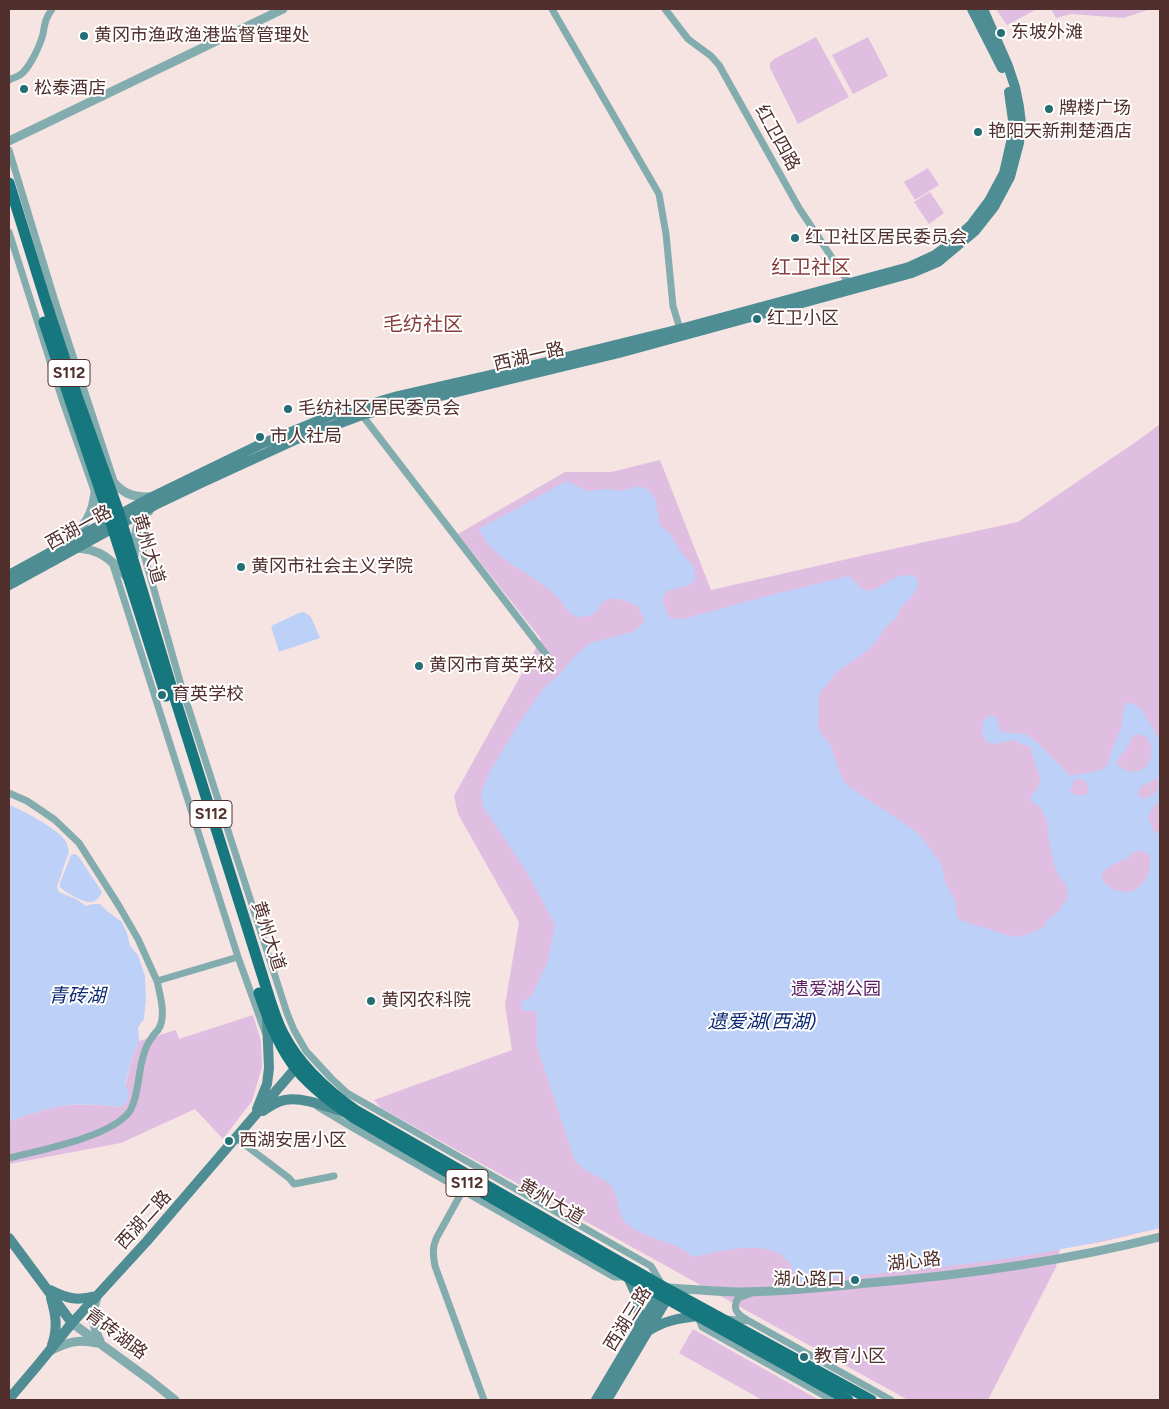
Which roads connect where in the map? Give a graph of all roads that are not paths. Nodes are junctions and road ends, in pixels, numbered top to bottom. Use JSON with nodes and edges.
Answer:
{"nodes":[{"id":1,"x":52,"y":9,"type":"edge"},
{"id":2,"x":283,"y":9,"type":"edge"},
{"id":3,"x":552,"y":9,"type":"edge"},
{"id":4,"x":665,"y":9,"type":"edge"},
{"id":5,"x":972,"y":9,"type":"edge"},
{"id":6,"x":983,"y":9,"type":"edge"},
{"id":7,"x":9,"y":80,"type":"edge"},
{"id":8,"x":1015,"y":140,"type":"junction"},
{"id":9,"x":9,"y":141,"type":"edge"},
{"id":10,"x":9,"y":150,"type":"edge"},
{"id":11,"x":9,"y":183,"type":"edge"},
{"id":12,"x":9,"y":205,"type":"edge"},
{"id":13,"x":9,"y":232,"type":"edge"},
{"id":14,"x":851,"y":286,"type":"junction"},
{"id":15,"x":680,"y":329,"type":"junction"},
{"id":16,"x":362,"y":415,"type":"junction"},
{"id":17,"x":101,"y":476,"type":"junction"},
{"id":18,"x":116,"y":486,"type":"junction"},
{"id":19,"x":95,"y":495,"type":"junction"},
{"id":20,"x":154,"y":501,"type":"junction"},
{"id":21,"x":116,"y":521,"type":"junction"},
{"id":22,"x":137,"y":530,"type":"junction"},
{"id":23,"x":72,"y":545,"type":"junction"},
{"id":24,"x":134,"y":561,"type":"junction"},
{"id":25,"x":112,"y":562,"type":"junction"},
{"id":26,"x":9,"y":575,"type":"edge"},
{"id":27,"x":128,"y":579,"type":"junction"},
{"id":28,"x":9,"y":585,"type":"edge"},
{"id":29,"x":548,"y":658,"type":"dead end"},
{"id":30,"x":9,"y":793,"type":"edge"},
{"id":31,"x":238,"y":957,"type":"junction"},
{"id":32,"x":157,"y":981,"type":"junction"},
{"id":33,"x":267,"y":1017,"type":"junction"},
{"id":34,"x":268,"y":1041,"type":"junction"},
{"id":35,"x":298,"y":1065,"type":"junction"},
{"id":36,"x":312,"y":1103,"type":"junction"},
{"id":37,"x":346,"y":1113,"type":"junction"},
{"id":38,"x":254,"y":1117,"type":"junction"},
{"id":39,"x":236,"y":1138,"type":"junction"},
{"id":40,"x":9,"y":1158,"type":"edge"},
{"id":41,"x":334,"y":1176,"type":"dead end"},
{"id":42,"x":463,"y":1190,"type":"junction"},
{"id":43,"x":1160,"y":1237,"type":"edge"},
{"id":44,"x":9,"y":1238,"type":"edge"},
{"id":45,"x":628,"y":1277,"type":"junction"},
{"id":46,"x":47,"y":1288,"type":"junction"},
{"id":47,"x":765,"y":1291,"type":"junction"},
{"id":48,"x":664,"y":1292,"type":"junction"},
{"id":49,"x":97,"y":1296,"type":"junction"},
{"id":50,"x":698,"y":1316,"type":"junction"},
{"id":51,"x":724,"y":1319,"type":"junction"},
{"id":52,"x":749,"y":1321,"type":"junction"},
{"id":53,"x":72,"y":1323,"type":"junction"},
{"id":54,"x":643,"y":1329,"type":"junction"},
{"id":55,"x":101,"y":1344,"type":"junction"},
{"id":56,"x":49,"y":1351,"type":"junction"},
{"id":57,"x":9,"y":1398,"type":"edge"},
{"id":58,"x":175,"y":1400,"type":"edge"},
{"id":59,"x":484,"y":1400,"type":"edge"},
{"id":60,"x":596,"y":1400,"type":"edge"},
{"id":61,"x":606,"y":1400,"type":"edge"},
{"id":62,"x":832,"y":1400,"type":"edge"},
{"id":63,"x":848,"y":1400,"type":"edge"},
{"id":64,"x":871,"y":1400,"type":"edge"},
{"id":65,"x":891,"y":1400,"type":"edge"}],
"edges":[{"from":1,"to":7,"type":"street"},
{"from":2,"to":9,"type":"street"},
{"from":3,"to":15,"type":"street"},
{"from":4,"to":14,"type":"street","name":"红卫四路"},
{"from":5,"to":8,"type":"main road"},
{"from":6,"to":8,"type":"main road"},
{"from":8,"to":14,"type":"main road","name":"西湖一路"},
{"from":10,"to":18,"type":"street"},
{"from":11,"to":17,"type":"main road","name":"黄州大道","number":"S112"},
{"from":12,"to":17,"type":"main road","name":"黄州大道","number":"S112"},
{"from":13,"to":19,"type":"street"},
{"from":14,"to":15,"type":"main road","name":"西湖一路"},
{"from":14,"to":16,"type":"main road","name":"西湖一路"},
{"from":15,"to":20,"type":"main road","name":"西湖一路"},
{"from":16,"to":20,"type":"main road","name":"西湖一路"},
{"from":16,"to":29,"type":"street"},
{"from":17,"to":18,"type":"street"},
{"from":17,"to":19,"type":"street"},
{"from":17,"to":21,"type":"main road","name":"黄州大道","number":"S112"},
{"from":18,"to":20,"type":"street"},
{"from":19,"to":23,"type":"street"},
{"from":20,"to":21,"type":"main road","name":"西湖一路"},
{"from":20,"to":22,"type":"street"},
{"from":21,"to":23,"type":"main road","name":"西湖一路"},
{"from":21,"to":24,"type":"main road","name":"黄州大道","number":"S112"},
{"from":21,"to":27,"type":"main road","name":"黄州大道","number":"S112"},
{"from":22,"to":24,"type":"street"},
{"from":22,"to":48,"type":"street"},
{"from":23,"to":25,"type":"street"},
{"from":23,"to":26,"type":"main road","name":"西湖一路"},
{"from":23,"to":28,"type":"main road","name":"西湖一路"},
{"from":24,"to":35,"type":"main road","name":"黄州大道","number":"S112"},
{"from":25,"to":27,"type":"street"},
{"from":25,"to":31,"type":"street"},
{"from":27,"to":33,"type":"main road","name":"黄州大道","number":"S112"},
{"from":30,"to":32,"type":"street"},
{"from":31,"to":32,"type":"street"},
{"from":31,"to":34,"type":"street"},
{"from":32,"to":40,"type":"street"},
{"from":33,"to":34,"type":"main road"},
{"from":33,"to":35,"type":"main road","name":"黄州大道","number":"S112"},
{"from":34,"to":38,"type":"main road"},
{"from":35,"to":37,"type":"main road","name":"黄州大道","number":"S112"},
{"from":35,"to":38,"type":"main road","name":"西湖二路"},
{"from":35,"to":48,"type":"main road","name":"黄州大道","number":"S112"},
{"from":36,"to":37,"type":"main road"},
{"from":36,"to":38,"type":"main road"},
{"from":36,"to":42,"type":"street"},
{"from":37,"to":45,"type":"main road","name":"黄州大道","number":"S112"},
{"from":38,"to":39,"type":"main road","name":"西湖二路"},
{"from":39,"to":41,"type":"street"},
{"from":39,"to":49,"type":"main road","name":"西湖二路"},
{"from":42,"to":45,"type":"street"},
{"from":42,"to":59,"type":"street"},
{"from":43,"to":47,"type":"street","name":"湖心路"},
{"from":44,"to":46,"type":"main road","name":"青砖湖路"},
{"from":45,"to":48,"type":"main road","name":"黄州大道","number":"S112"},
{"from":45,"to":54,"type":"main road"},
{"from":46,"to":49,"type":"main road"},
{"from":46,"to":53,"type":"main road","name":"青砖湖路"},
{"from":46,"to":56,"type":"main road"},
{"from":47,"to":48,"type":"street","name":"湖心路"},
{"from":47,"to":52,"type":"street"},
{"from":48,"to":50,"type":"main road","name":"黄州大道","number":"S112"},
{"from":48,"to":51,"type":"main road","name":"黄州大道","number":"S112"},
{"from":48,"to":54,"type":"main road","name":"西湖三路"},
{"from":49,"to":53,"type":"main road","name":"西湖二路"},
{"from":49,"to":55,"type":"street"},
{"from":50,"to":54,"type":"main road"},
{"from":50,"to":62,"type":"street"},
{"from":50,"to":63,"type":"main road","name":"黄州大道","number":"S112"},
{"from":51,"to":52,"type":"street"},
{"from":51,"to":64,"type":"main road","name":"黄州大道","number":"S112"},
{"from":52,"to":65,"type":"street"},
{"from":53,"to":55,"type":"street","name":"青砖湖路"},
{"from":53,"to":56,"type":"main road","name":"西湖二路"},
{"from":54,"to":60,"type":"main road","name":"西湖三路"},
{"from":54,"to":61,"type":"main road","name":"西湖三路"},
{"from":55,"to":56,"type":"street"},
{"from":55,"to":58,"type":"street","name":"青砖湖路"},
{"from":56,"to":57,"type":"main road","name":"西湖二路"}]}
